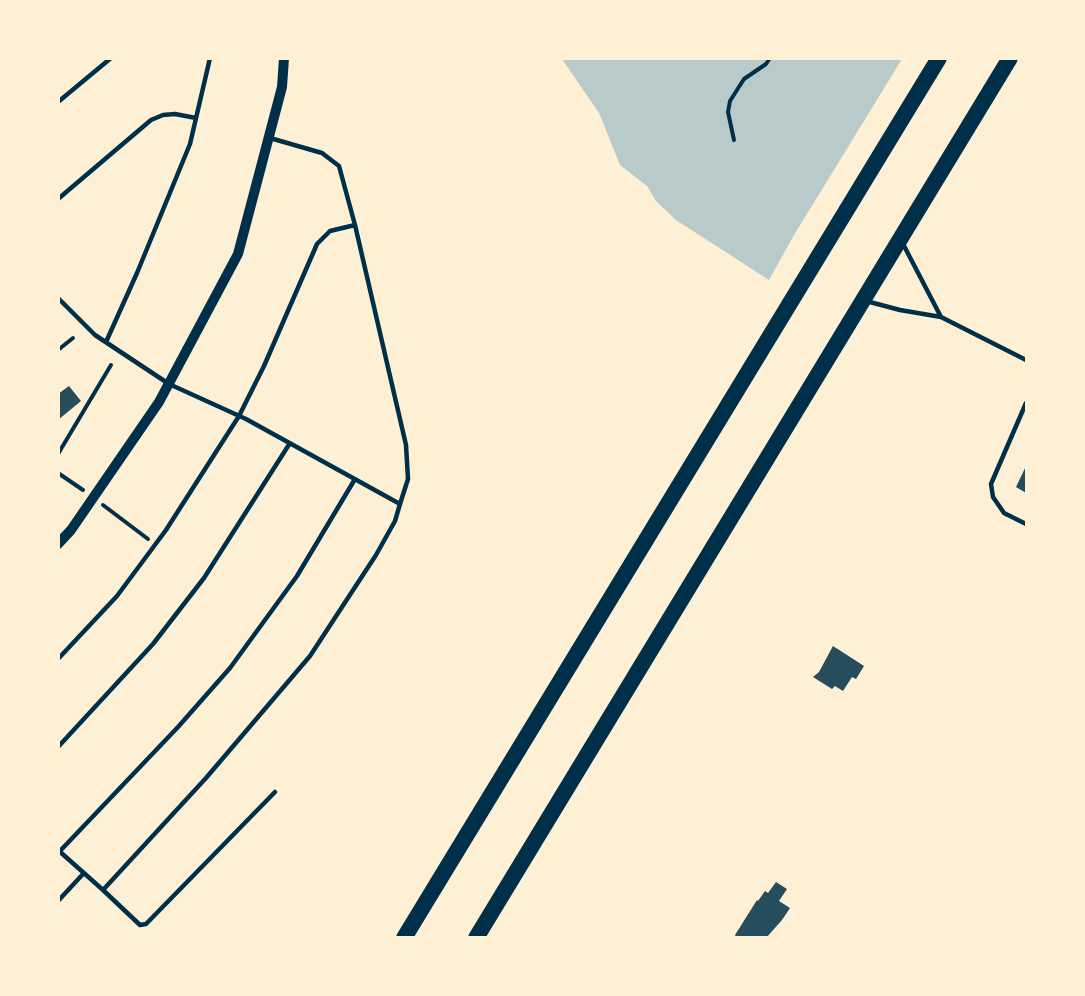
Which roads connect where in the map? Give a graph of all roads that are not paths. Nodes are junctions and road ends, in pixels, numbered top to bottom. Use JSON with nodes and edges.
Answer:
{"nodes":[{"id":1,"x":111,"y":58,"type":"edge"},
{"id":2,"x":210,"y":58,"type":"edge"},
{"id":3,"x":284,"y":58,"type":"edge"},
{"id":4,"x":939,"y":58,"type":"edge"},
{"id":5,"x":1010,"y":58,"type":"edge"},
{"id":6,"x":58,"y":102,"type":"edge"},
{"id":7,"x":196,"y":118,"type":"junction"},
{"id":8,"x":269,"y":137,"type":"junction"},
{"id":9,"x":58,"y":199,"type":"edge"},
{"id":10,"x":355,"y":225,"type":"junction"},
{"id":11,"x":900,"y":239,"type":"junction"},
{"id":12,"x":58,"y":298,"type":"edge"},
{"id":13,"x":863,"y":301,"type":"junction"},
{"id":14,"x":940,"y":317,"type":"junction"},
{"id":15,"x":105,"y":342,"type":"junction"},
{"id":16,"x":1026,"y":360,"type":"edge"},
{"id":17,"x":169,"y":384,"type":"junction"},
{"id":18,"x":1026,"y":403,"type":"edge"},
{"id":19,"x":239,"y":416,"type":"junction"},
{"id":20,"x":290,"y":443,"type":"junction"},
{"id":21,"x":355,"y":479,"type":"junction"},
{"id":22,"x":400,"y":504,"type":"junction"},
{"id":23,"x":1026,"y":524,"type":"edge"},
{"id":24,"x":58,"y":544,"type":"edge"},
{"id":25,"x":58,"y":659,"type":"edge"},
{"id":26,"x":58,"y":747,"type":"edge"},
{"id":27,"x":274,"y":792,"type":"dead end"},
{"id":28,"x":59,"y":850,"type":"edge"},
{"id":29,"x":83,"y":874,"type":"junction"},
{"id":30,"x":103,"y":890,"type":"junction"},
{"id":31,"x":58,"y":901,"type":"edge"},
{"id":32,"x":404,"y":938,"type":"edge"},
{"id":33,"x":476,"y":938,"type":"edge"}],
"edges":[{"from":1,"to":6,"type":"lane"},
{"from":2,"to":7,"type":"lane"},
{"from":3,"to":8,"type":"street"},
{"from":4,"to":32,"type":"highway"},
{"from":5,"to":11,"type":"highway"},
{"from":7,"to":9,"type":"lane"},
{"from":7,"to":15,"type":"lane"},
{"from":8,"to":10,"type":"lane"},
{"from":8,"to":17,"type":"street"},
{"from":10,"to":19,"type":"lane"},
{"from":10,"to":22,"type":"lane"},
{"from":11,"to":13,"type":"highway"},
{"from":11,"to":14,"type":"lane"},
{"from":12,"to":15,"type":"lane"},
{"from":13,"to":14,"type":"lane"},
{"from":13,"to":33,"type":"highway"},
{"from":14,"to":16,"type":"lane"},
{"from":15,"to":17,"type":"lane"},
{"from":17,"to":19,"type":"lane"},
{"from":17,"to":24,"type":"street"},
{"from":18,"to":23,"type":"lane"},
{"from":19,"to":20,"type":"lane"},
{"from":19,"to":25,"type":"lane"},
{"from":20,"to":21,"type":"lane"},
{"from":20,"to":26,"type":"lane"},
{"from":21,"to":22,"type":"lane"},
{"from":21,"to":28,"type":"lane"},
{"from":22,"to":30,"type":"lane"},
{"from":27,"to":30,"type":"lane"},
{"from":28,"to":29,"type":"lane"},
{"from":29,"to":30,"type":"lane"},
{"from":29,"to":31,"type":"lane"}]}
